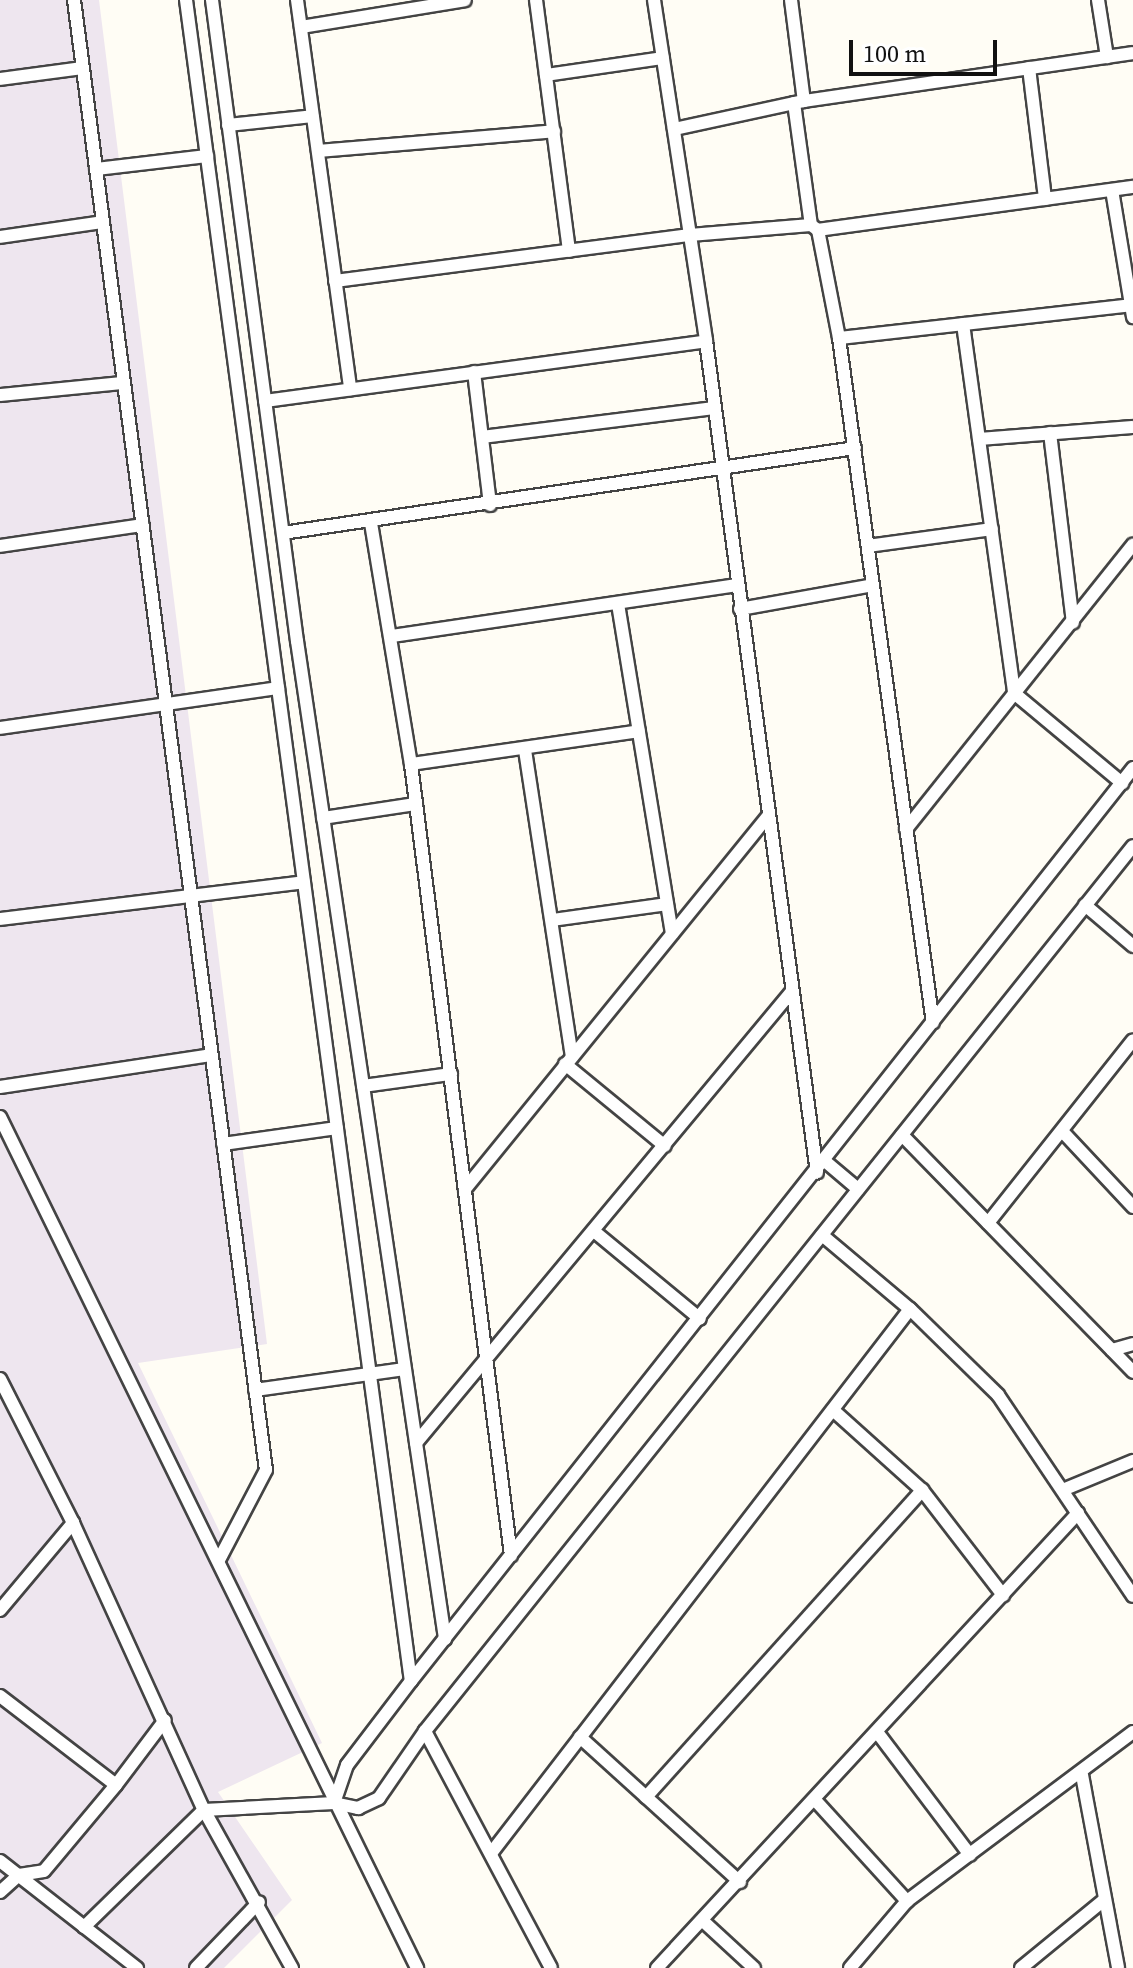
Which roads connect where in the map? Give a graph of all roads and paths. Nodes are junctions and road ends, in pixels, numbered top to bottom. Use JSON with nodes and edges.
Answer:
{"nodes":[{"id":1,"x":74,"y":0,"type":"edge"},
{"id":2,"x":186,"y":0,"type":"edge"},
{"id":3,"x":212,"y":0,"type":"edge"},
{"id":4,"x":297,"y":0,"type":"edge"},
{"id":5,"x":465,"y":0,"type":"edge"},
{"id":6,"x":536,"y":0,"type":"edge"},
{"id":7,"x":654,"y":0,"type":"edge"},
{"id":8,"x":791,"y":0,"type":"edge"},
{"id":9,"x":1098,"y":0,"type":"edge"},
{"id":10,"x":301,"y":27,"type":"junction"},
{"id":11,"x":1133,"y":53,"type":"edge"},
{"id":12,"x":1107,"y":57,"type":"junction"},
{"id":13,"x":663,"y":58,"type":"junction"},
{"id":14,"x":82,"y":68,"type":"junction"},
{"id":15,"x":1029,"y":68,"type":"junction"},
{"id":16,"x":546,"y":75,"type":"junction"},
{"id":17,"x":0,"y":79,"type":"edge"},
{"id":18,"x":799,"y":102,"type":"junction"},
{"id":19,"x":313,"y":116,"type":"junction"},
{"id":20,"x":228,"y":125,"type":"junction"},
{"id":21,"x":674,"y":129,"type":"junction"},
{"id":22,"x":554,"y":131,"type":"junction"},
{"id":23,"x":318,"y":151,"type":"junction"},
{"id":24,"x":207,"y":156,"type":"junction"},
{"id":25,"x":96,"y":169,"type":"junction"},
{"id":26,"x":1133,"y":187,"type":"edge"},
{"id":27,"x":1112,"y":190,"type":"junction"},
{"id":28,"x":1045,"y":199,"type":"junction"},
{"id":29,"x":103,"y":222,"type":"junction"},
{"id":30,"x":814,"y":228,"type":"junction"},
{"id":31,"x":690,"y":235,"type":"junction"},
{"id":32,"x":0,"y":237,"type":"edge"},
{"id":33,"x":569,"y":251,"type":"junction"},
{"id":34,"x":335,"y":281,"type":"junction"},
{"id":35,"x":1132,"y":311,"type":"edge"},
{"id":36,"x":963,"y":324,"type":"junction"},
{"id":37,"x":839,"y":338,"type":"junction"},
{"id":38,"x":706,"y":341,"type":"junction"},
{"id":39,"x":474,"y":372,"type":"junction"},
{"id":40,"x":123,"y":383,"type":"junction"},
{"id":41,"x":350,"y":389,"type":"junction"},
{"id":42,"x":0,"y":395,"type":"edge"},
{"id":43,"x":265,"y":401,"type":"junction"},
{"id":44,"x":714,"y":408,"type":"junction"},
{"id":45,"x":1133,"y":427,"type":"edge"},
{"id":46,"x":1050,"y":433,"type":"junction"},
{"id":47,"x":482,"y":437,"type":"junction"},
{"id":48,"x":979,"y":439,"type":"junction"},
{"id":49,"x":855,"y":448,"type":"junction"},
{"id":50,"x":722,"y":470,"type":"junction"},
{"id":51,"x":490,"y":505,"type":"junction"},
{"id":52,"x":371,"y":523,"type":"junction"},
{"id":53,"x":142,"y":525,"type":"junction"},
{"id":54,"x":992,"y":529,"type":"junction"},
{"id":55,"x":283,"y":533,"type":"junction"},
{"id":56,"x":1133,"y":545,"type":"edge"},
{"id":57,"x":0,"y":546,"type":"edge"},
{"id":58,"x":868,"y":546,"type":"junction"},
{"id":59,"x":737,"y":585,"type":"junction"},
{"id":60,"x":873,"y":585,"type":"junction"},
{"id":61,"x":618,"y":604,"type":"junction"},
{"id":62,"x":740,"y":609,"type":"junction"},
{"id":63,"x":1073,"y":623,"type":"junction"},
{"id":64,"x":392,"y":636,"type":"junction"},
{"id":65,"x":278,"y":688,"type":"junction"},
{"id":66,"x":1014,"y":693,"type":"junction"},
{"id":67,"x":165,"y":703,"type":"junction"},
{"id":68,"x":0,"y":728,"type":"edge"},
{"id":69,"x":639,"y":731,"type":"junction"},
{"id":70,"x":525,"y":750,"type":"junction"},
{"id":71,"x":411,"y":764,"type":"junction"},
{"id":72,"x":1133,"y":768,"type":"edge"},
{"id":73,"x":1122,"y":783,"type":"junction"},
{"id":74,"x":416,"y":804,"type":"junction"},
{"id":75,"x":768,"y":816,"type":"junction"},
{"id":76,"x":323,"y":818,"type":"junction"},
{"id":77,"x":906,"y":829,"type":"junction"},
{"id":78,"x":1133,"y":846,"type":"edge"},
{"id":79,"x":304,"y":882,"type":"junction"},
{"id":80,"x":190,"y":896,"type":"junction"},
{"id":81,"x":667,"y":904,"type":"junction"},
{"id":82,"x":1085,"y":905,"type":"junction"},
{"id":83,"x":0,"y":919,"type":"edge"},
{"id":84,"x":552,"y":920,"type":"junction"},
{"id":85,"x":672,"y":934,"type":"junction"},
{"id":86,"x":1133,"y":946,"type":"edge"},
{"id":87,"x":792,"y":991,"type":"junction"},
{"id":88,"x":933,"y":1023,"type":"junction"},
{"id":89,"x":1133,"y":1040,"type":"edge"},
{"id":90,"x":211,"y":1055,"type":"junction"},
{"id":91,"x":569,"y":1060,"type":"junction"},
{"id":92,"x":451,"y":1074,"type":"junction"},
{"id":93,"x":363,"y":1086,"type":"junction"},
{"id":94,"x":0,"y":1087,"type":"edge"},
{"id":95,"x":0,"y":1117,"type":"edge"},
{"id":96,"x":337,"y":1128,"type":"junction"},
{"id":97,"x":1062,"y":1131,"type":"junction"},
{"id":98,"x":902,"y":1135,"type":"junction"},
{"id":99,"x":223,"y":1144,"type":"junction"},
{"id":100,"x":665,"y":1146,"type":"junction"},
{"id":101,"x":826,"y":1162,"type":"junction"},
{"id":102,"x":817,"y":1173,"type":"junction"},
{"id":103,"x":465,"y":1189,"type":"junction"},
{"id":104,"x":858,"y":1189,"type":"junction"},
{"id":105,"x":1133,"y":1207,"type":"edge"},
{"id":106,"x":988,"y":1223,"type":"junction"},
{"id":107,"x":595,"y":1232,"type":"junction"},
{"id":108,"x":822,"y":1235,"type":"junction"},
{"id":109,"x":910,"y":1309,"type":"junction"},
{"id":110,"x":700,"y":1319,"type":"junction"},
{"id":111,"x":1133,"y":1344,"type":"edge"},
{"id":112,"x":1112,"y":1350,"type":"junction"},
{"id":113,"x":483,"y":1367,"type":"junction"},
{"id":114,"x":405,"y":1369,"type":"junction"},
{"id":115,"x":1133,"y":1372,"type":"edge"},
{"id":116,"x":370,"y":1375,"type":"junction"},
{"id":117,"x":0,"y":1379,"type":"edge"},
{"id":118,"x":255,"y":1390,"type":"junction"},
{"id":119,"x":833,"y":1410,"type":"junction"},
{"id":120,"x":416,"y":1443,"type":"junction"},
{"id":121,"x":1133,"y":1461,"type":"edge"},
{"id":122,"x":1065,"y":1489,"type":"junction"},
{"id":123,"x":922,"y":1490,"type":"junction"},
{"id":124,"x":1078,"y":1513,"type":"junction"},
{"id":125,"x":73,"y":1523,"type":"junction"},
{"id":126,"x":511,"y":1556,"type":"junction"},
{"id":127,"x":219,"y":1560,"type":"junction"},
{"id":128,"x":1129,"y":1580,"type":"edge"},
{"id":129,"x":1003,"y":1595,"type":"junction"},
{"id":130,"x":1133,"y":1596,"type":"edge"},
{"id":131,"x":0,"y":1610,"type":"edge"},
{"id":132,"x":445,"y":1639,"type":"junction"},
{"id":133,"x":411,"y":1681,"type":"junction"},
{"id":134,"x":0,"y":1696,"type":"edge"},
{"id":135,"x":165,"y":1720,"type":"junction"},
{"id":136,"x":425,"y":1731,"type":"junction"},
{"id":137,"x":877,"y":1732,"type":"junction"},
{"id":138,"x":1133,"y":1732,"type":"edge"},
{"id":139,"x":580,"y":1737,"type":"junction"},
{"id":140,"x":1082,"y":1775,"type":"junction"},
{"id":141,"x":116,"y":1785,"type":"junction"},
{"id":142,"x":646,"y":1797,"type":"junction"},
{"id":143,"x":815,"y":1800,"type":"junction"},
{"id":144,"x":334,"y":1803,"type":"junction"},
{"id":145,"x":204,"y":1810,"type":"junction"},
{"id":146,"x":492,"y":1852,"type":"junction"},
{"id":147,"x":970,"y":1855,"type":"junction"},
{"id":148,"x":0,"y":1861,"type":"edge"},
{"id":149,"x":19,"y":1875,"type":"junction"},
{"id":150,"x":740,"y":1882,"type":"junction"},
{"id":151,"x":0,"y":1892,"type":"edge"},
{"id":152,"x":1104,"y":1900,"type":"junction"},
{"id":153,"x":907,"y":1901,"type":"junction"},
{"id":154,"x":259,"y":1902,"type":"junction"},
{"id":155,"x":704,"y":1922,"type":"junction"},
{"id":156,"x":84,"y":1927,"type":"junction"},
{"id":157,"x":137,"y":1968,"type":"edge"},
{"id":158,"x":196,"y":1968,"type":"edge"},
{"id":159,"x":292,"y":1968,"type":"edge"},
{"id":160,"x":417,"y":1968,"type":"edge"},
{"id":161,"x":551,"y":1968,"type":"edge"},
{"id":162,"x":657,"y":1968,"type":"edge"},
{"id":163,"x":754,"y":1968,"type":"edge"},
{"id":164,"x":850,"y":1968,"type":"edge"},
{"id":165,"x":1021,"y":1968,"type":"edge"},
{"id":166,"x":1118,"y":1968,"type":"edge"}],
"edges":[{"from":1,"to":14,"type":"street"},
{"from":2,"to":24,"type":"street"},
{"from":3,"to":20,"type":"street"},
{"from":4,"to":10,"type":"street"},
{"from":5,"to":10,"type":"street"},
{"from":6,"to":16,"type":"street"},
{"from":7,"to":13,"type":"street"},
{"from":8,"to":18,"type":"street"},
{"from":9,"to":12,"type":"street"},
{"from":10,"to":19,"type":"street"},
{"from":11,"to":12,"type":"street"},
{"from":12,"to":15,"type":"street"},
{"from":13,"to":16,"type":"street"},
{"from":13,"to":21,"type":"street"},
{"from":14,"to":17,"type":"street"},
{"from":14,"to":25,"type":"street"},
{"from":15,"to":18,"type":"street"},
{"from":15,"to":28,"type":"street"},
{"from":16,"to":22,"type":"street"},
{"from":18,"to":21,"type":"street"},
{"from":18,"to":30,"type":"street"},
{"from":19,"to":20,"type":"street"},
{"from":19,"to":23,"type":"street"},
{"from":20,"to":43,"type":"street"},
{"from":21,"to":31,"type":"street"},
{"from":22,"to":23,"type":"street"},
{"from":22,"to":33,"type":"street"},
{"from":23,"to":34,"type":"street"},
{"from":24,"to":25,"type":"street"},
{"from":24,"to":65,"type":"street"},
{"from":25,"to":29,"type":"street"},
{"from":26,"to":27,"type":"street"},
{"from":27,"to":28,"type":"street"},
{"from":27,"to":35,"type":"street"},
{"from":28,"to":30,"type":"street"},
{"from":29,"to":32,"type":"street"},
{"from":29,"to":40,"type":"street"},
{"from":30,"to":31,"type":"street"},
{"from":30,"to":37,"type":"street"},
{"from":31,"to":33,"type":"street"},
{"from":31,"to":38,"type":"street"},
{"from":33,"to":34,"type":"street"},
{"from":34,"to":41,"type":"street"},
{"from":35,"to":36,"type":"street"},
{"from":36,"to":37,"type":"street"},
{"from":36,"to":48,"type":"street"},
{"from":37,"to":49,"type":"street"},
{"from":38,"to":39,"type":"street"},
{"from":38,"to":44,"type":"street"},
{"from":39,"to":41,"type":"street"},
{"from":39,"to":47,"type":"street"},
{"from":40,"to":42,"type":"street"},
{"from":40,"to":53,"type":"street"},
{"from":41,"to":43,"type":"street"},
{"from":43,"to":55,"type":"street"},
{"from":44,"to":47,"type":"street"},
{"from":44,"to":50,"type":"street"},
{"from":45,"to":46,"type":"street"},
{"from":46,"to":48,"type":"street"},
{"from":46,"to":63,"type":"street"},
{"from":47,"to":51,"type":"street"},
{"from":48,"to":54,"type":"street"},
{"from":49,"to":50,"type":"street"},
{"from":49,"to":58,"type":"street"},
{"from":50,"to":51,"type":"street"},
{"from":50,"to":59,"type":"street"},
{"from":51,"to":52,"type":"street"},
{"from":52,"to":55,"type":"street"},
{"from":52,"to":64,"type":"street"},
{"from":53,"to":57,"type":"street"},
{"from":53,"to":67,"type":"street"},
{"from":54,"to":58,"type":"street"},
{"from":54,"to":66,"type":"street"},
{"from":55,"to":76,"type":"street"},
{"from":56,"to":63,"type":"street"},
{"from":58,"to":60,"type":"street"},
{"from":59,"to":61,"type":"street"},
{"from":59,"to":62,"type":"street"},
{"from":60,"to":62,"type":"street"},
{"from":60,"to":77,"type":"street"},
{"from":61,"to":64,"type":"street"},
{"from":61,"to":69,"type":"street"},
{"from":62,"to":75,"type":"street"},
{"from":63,"to":66,"type":"street"},
{"from":64,"to":71,"type":"street"},
{"from":65,"to":67,"type":"street"},
{"from":65,"to":79,"type":"street"},
{"from":66,"to":73,"type":"street"},
{"from":66,"to":77,"type":"street"},
{"from":67,"to":68,"type":"street"},
{"from":67,"to":80,"type":"street"},
{"from":69,"to":70,"type":"street"},
{"from":69,"to":81,"type":"street"},
{"from":70,"to":71,"type":"street"},
{"from":70,"to":84,"type":"street"},
{"from":71,"to":74,"type":"street"},
{"from":72,"to":73,"type":"street"},
{"from":73,"to":88,"type":"street"},
{"from":74,"to":76,"type":"street"},
{"from":74,"to":92,"type":"street"},
{"from":75,"to":85,"type":"street"},
{"from":75,"to":87,"type":"street"},
{"from":76,"to":93,"type":"street"},
{"from":77,"to":88,"type":"street"},
{"from":78,"to":82,"type":"street"},
{"from":79,"to":80,"type":"street"},
{"from":79,"to":96,"type":"street"},
{"from":80,"to":83,"type":"street"},
{"from":80,"to":90,"type":"street"},
{"from":81,"to":84,"type":"street"},
{"from":81,"to":85,"type":"street"},
{"from":82,"to":86,"type":"street"},
{"from":82,"to":98,"type":"street"},
{"from":84,"to":91,"type":"street"},
{"from":85,"to":91,"type":"street"},
{"from":87,"to":100,"type":"street"},
{"from":87,"to":102,"type":"street"},
{"from":88,"to":101,"type":"street"},
{"from":89,"to":97,"type":"street"},
{"from":90,"to":94,"type":"street"},
{"from":90,"to":99,"type":"street"},
{"from":91,"to":100,"type":"street"},
{"from":91,"to":103,"type":"street"},
{"from":92,"to":93,"type":"street"},
{"from":92,"to":103,"type":"street"},
{"from":93,"to":114,"type":"street"},
{"from":95,"to":127,"type":"street"},
{"from":96,"to":99,"type":"street"},
{"from":96,"to":116,"type":"street"},
{"from":97,"to":105,"type":"street"},
{"from":97,"to":106,"type":"street"},
{"from":98,"to":104,"type":"street"},
{"from":98,"to":106,"type":"street"},
{"from":99,"to":118,"type":"street"},
{"from":100,"to":107,"type":"street"},
{"from":101,"to":102,"type":"street"},
{"from":101,"to":104,"type":"street"},
{"from":102,"to":110,"type":"street"},
{"from":103,"to":113,"type":"street"},
{"from":104,"to":108,"type":"street"},
{"from":106,"to":112,"type":"street"},
{"from":107,"to":110,"type":"street"},
{"from":107,"to":113,"type":"street"},
{"from":108,"to":109,"type":"street"},
{"from":108,"to":136,"type":"street"},
{"from":109,"to":119,"type":"street"},
{"from":109,"to":122,"type":"street"},
{"from":110,"to":126,"type":"street"},
{"from":111,"to":112,"type":"street"},
{"from":112,"to":115,"type":"street"},
{"from":113,"to":120,"type":"street"},
{"from":113,"to":126,"type":"street"},
{"from":114,"to":116,"type":"street"},
{"from":114,"to":120,"type":"street"},
{"from":116,"to":118,"type":"street"},
{"from":116,"to":133,"type":"street"},
{"from":117,"to":125,"type":"street"},
{"from":118,"to":127,"type":"street"},
{"from":119,"to":123,"type":"street"},
{"from":119,"to":139,"type":"street"},
{"from":120,"to":132,"type":"street"},
{"from":121,"to":122,"type":"street"},
{"from":122,"to":124,"type":"street"},
{"from":123,"to":129,"type":"street"},
{"from":123,"to":142,"type":"street"},
{"from":124,"to":128,"type":"street"},
{"from":124,"to":129,"type":"street"},
{"from":125,"to":131,"type":"street"},
{"from":125,"to":135,"type":"street"},
{"from":126,"to":132,"type":"street"},
{"from":127,"to":144,"type":"street"},
{"from":128,"to":130,"type":"street"},
{"from":129,"to":137,"type":"street"},
{"from":132,"to":133,"type":"street"},
{"from":133,"to":144,"type":"street"},
{"from":134,"to":141,"type":"street"},
{"from":135,"to":141,"type":"street"},
{"from":135,"to":145,"type":"street"},
{"from":136,"to":144,"type":"street"},
{"from":136,"to":146,"type":"street"},
{"from":137,"to":143,"type":"street"},
{"from":137,"to":147,"type":"street"},
{"from":138,"to":140,"type":"street"},
{"from":139,"to":142,"type":"street"},
{"from":139,"to":146,"type":"street"},
{"from":140,"to":147,"type":"street"},
{"from":140,"to":152,"type":"street"},
{"from":141,"to":149,"type":"street"},
{"from":142,"to":150,"type":"street"},
{"from":143,"to":150,"type":"street"},
{"from":143,"to":153,"type":"street"},
{"from":144,"to":145,"type":"street"},
{"from":144,"to":160,"type":"street"},
{"from":145,"to":154,"type":"street"},
{"from":145,"to":156,"type":"street"},
{"from":146,"to":161,"type":"street"},
{"from":147,"to":153,"type":"street"},
{"from":148,"to":149,"type":"street"},
{"from":149,"to":151,"type":"street"},
{"from":149,"to":156,"type":"street"},
{"from":150,"to":155,"type":"street"},
{"from":152,"to":165,"type":"street"},
{"from":152,"to":166,"type":"street"},
{"from":153,"to":164,"type":"street"},
{"from":154,"to":158,"type":"street"},
{"from":154,"to":159,"type":"street"},
{"from":155,"to":162,"type":"street"},
{"from":155,"to":163,"type":"street"},
{"from":156,"to":157,"type":"street"}]}
